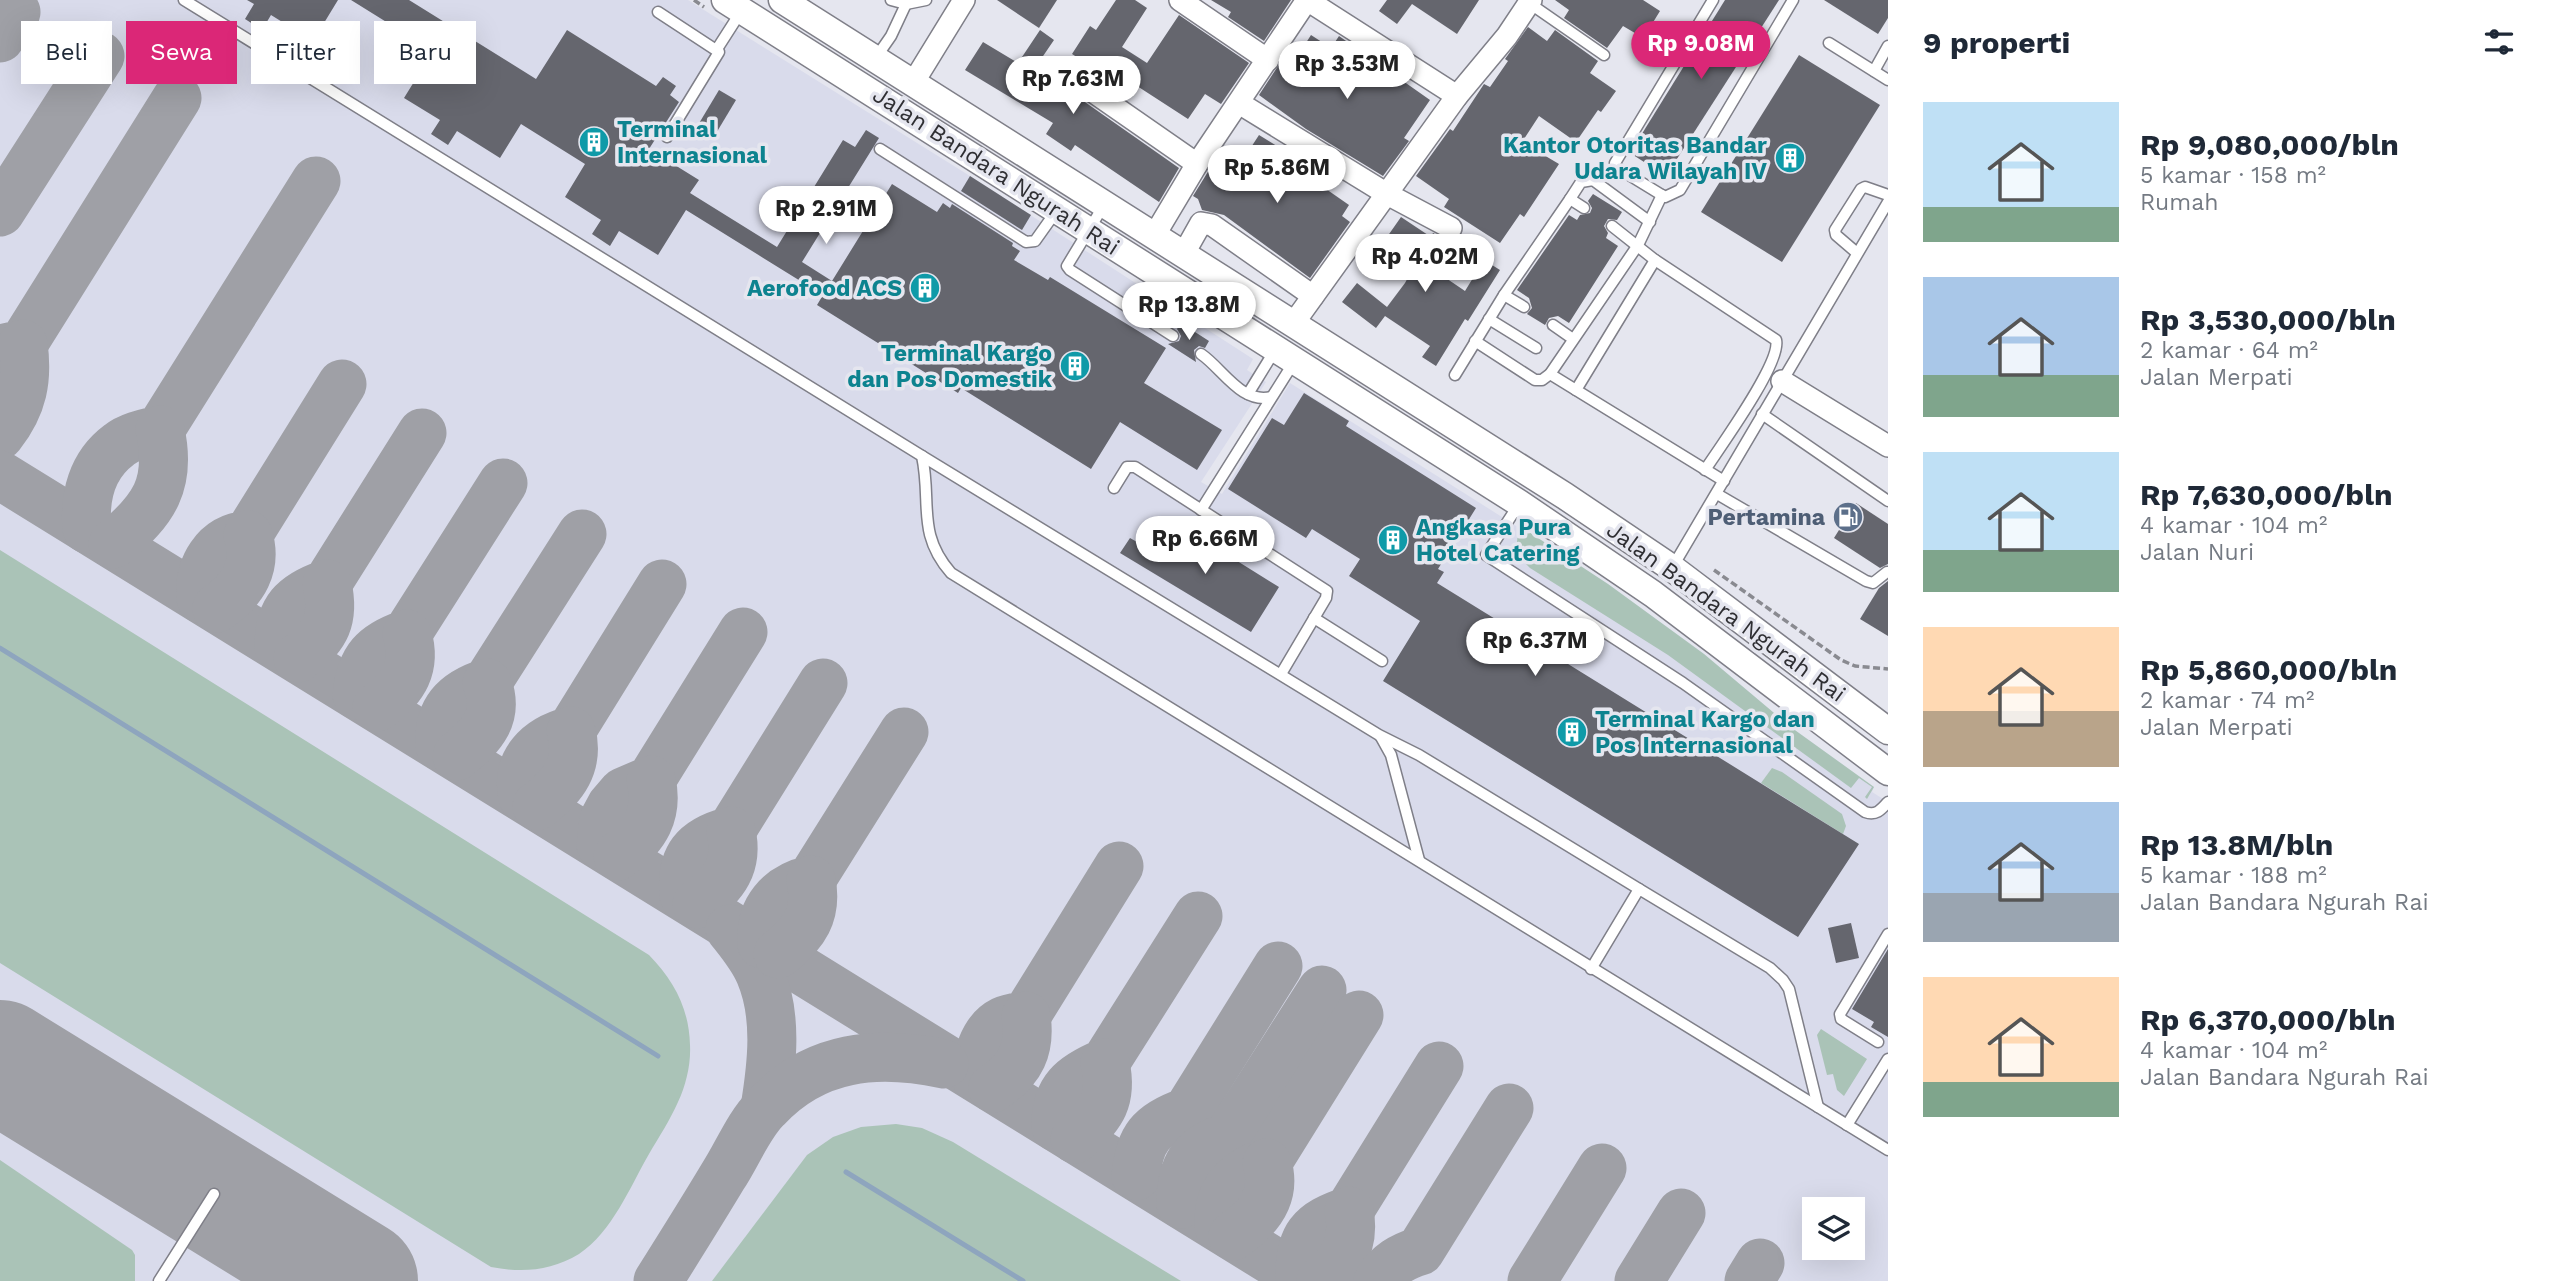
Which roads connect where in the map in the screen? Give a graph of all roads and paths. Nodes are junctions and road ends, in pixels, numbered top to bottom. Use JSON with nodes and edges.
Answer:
{"nodes":[{"id":1,"x":184,"y":0,"type":"edge"},
{"id":2,"x":782,"y":0,"type":"edge"},
{"id":3,"x":891,"y":0,"type":"edge"},
{"id":4,"x":926,"y":0,"type":"edge"},
{"id":5,"x":964,"y":0,"type":"edge"},
{"id":6,"x":1180,"y":0,"type":"edge"},
{"id":7,"x":1307,"y":0,"type":"edge"},
{"id":8,"x":1713,"y":0,"type":"edge"},
{"id":9,"x":1793,"y":0,"type":"edge"},
{"id":10,"x":1530,"y":1,"type":"edge"},
{"id":11,"x":906,"y":4,"type":"junction"},
{"id":12,"x":733,"y":5,"type":"edge"},
{"id":13,"x":658,"y":12,"type":"dead end"},
{"id":14,"x":1829,"y":43,"type":"dead end"},
{"id":15,"x":1888,"y":46,"type":"edge"},
{"id":16,"x":717,"y":49,"type":"junction"},
{"id":17,"x":1604,"y":55,"type":"dead end"},
{"id":18,"x":875,"y":60,"type":"junction"},
{"id":19,"x":1268,"y":60,"type":"junction"},
{"id":20,"x":1874,"y":71,"type":"junction"},
{"id":21,"x":1888,"y":80,"type":"edge"},
{"id":22,"x":913,"y":83,"type":"junction"},
{"id":23,"x":1089,"y":89,"type":"dead end"},
{"id":24,"x":1457,"y":96,"type":"junction"},
{"id":25,"x":1239,"y":103,"type":"junction"},
{"id":26,"x":667,"y":136,"type":"dead end"},
{"id":27,"x":880,"y":149,"type":"dead end"},
{"id":28,"x":1197,"y":164,"type":"junction"},
{"id":29,"x":1387,"y":194,"type":"junction"},
{"id":30,"x":1662,"y":195,"type":"junction"},
{"id":31,"x":1888,"y":195,"type":"edge"},
{"id":32,"x":1570,"y":199,"type":"junction"},
{"id":33,"x":1888,"y":202,"type":"edge"},
{"id":34,"x":1104,"y":205,"type":"junction"},
{"id":35,"x":1584,"y":208,"type":"dead end"},
{"id":36,"x":1057,"y":209,"type":"junction"},
{"id":37,"x":1650,"y":222,"type":"junction"},
{"id":38,"x":1201,"y":223,"type":"junction"},
{"id":39,"x":1612,"y":226,"type":"dead end"},
{"id":40,"x":1451,"y":228,"type":"dead end"},
{"id":41,"x":1159,"y":229,"type":"junction"},
{"id":42,"x":1089,"y":230,"type":"junction"},
{"id":43,"x":1638,"y":245,"type":"junction"},
{"id":44,"x":1857,"y":254,"type":"junction"},
{"id":45,"x":1183,"y":255,"type":"junction"},
{"id":46,"x":1655,"y":260,"type":"junction"},
{"id":47,"x":1504,"y":295,"type":"junction"},
{"id":48,"x":1313,"y":296,"type":"junction"},
{"id":49,"x":1524,"y":307,"type":"dead end"},
{"id":50,"x":1489,"y":318,"type":"junction"},
{"id":51,"x":1293,"y":324,"type":"junction"},
{"id":52,"x":1553,"y":325,"type":"dead end"},
{"id":53,"x":1173,"y":336,"type":"dead end"},
{"id":54,"x":1573,"y":339,"type":"junction"},
{"id":55,"x":1475,"y":341,"type":"junction"},
{"id":56,"x":1536,"y":348,"type":"dead end"},
{"id":57,"x":1201,"y":354,"type":"dead end"},
{"id":58,"x":1285,"y":356,"type":"junction"},
{"id":59,"x":1550,"y":374,"type":"junction"},
{"id":60,"x":1455,"y":375,"type":"dead end"},
{"id":61,"x":1782,"y":381,"type":"junction"},
{"id":62,"x":1576,"y":390,"type":"junction"},
{"id":63,"x":1248,"y":394,"type":"junction"},
{"id":64,"x":1271,"y":397,"type":"junction"},
{"id":65,"x":1762,"y":414,"type":"junction"},
{"id":66,"x":1888,"y":446,"type":"edge"},
{"id":67,"x":922,"y":456,"type":"junction"},
{"id":68,"x":1705,"y":470,"type":"junction"},
{"id":69,"x":1724,"y":481,"type":"junction"},
{"id":70,"x":1114,"y":488,"type":"dead end"},
{"id":71,"x":1717,"y":494,"type":"junction"},
{"id":72,"x":1888,"y":501,"type":"edge"},
{"id":73,"x":1519,"y":503,"type":"junction"},
{"id":74,"x":1201,"y":510,"type":"junction"},
{"id":75,"x":1672,"y":568,"type":"junction"},
{"id":76,"x":1887,"y":572,"type":"edge"},
{"id":77,"x":1314,"y":618,"type":"junction"},
{"id":78,"x":1382,"y":661,"type":"dead end"},
{"id":79,"x":1280,"y":674,"type":"junction"},
{"id":80,"x":1831,"y":689,"type":"junction"},
{"id":81,"x":1812,"y":715,"type":"junction"},
{"id":82,"x":1888,"y":731,"type":"edge"},
{"id":83,"x":1379,"y":735,"type":"junction"},
{"id":84,"x":1888,"y":772,"type":"edge"},
{"id":85,"x":1888,"y":802,"type":"edge"},
{"id":86,"x":1419,"y":860,"type":"junction"},
{"id":87,"x":1639,"y":889,"type":"junction"},
{"id":88,"x":1888,"y":934,"type":"edge"},
{"id":89,"x":1591,"y":969,"type":"junction"},
{"id":90,"x":1878,"y":1042,"type":"dead end"},
{"id":91,"x":1888,"y":1059,"type":"edge"},
{"id":92,"x":1818,"y":1107,"type":"junction"},
{"id":93,"x":1847,"y":1125,"type":"junction"},
{"id":94,"x":1888,"y":1150,"type":"edge"},
{"id":95,"x":214,"y":1194,"type":"dead end"},
{"id":96,"x":159,"y":1281,"type":"edge"}],
"edges":[{"from":1,"to":67,"type":"lane"},
{"from":2,"to":18,"type":"street","name":"Jalan Bandara Ngurah Rai"},
{"from":3,"to":11,"type":"lane"},
{"from":4,"to":11,"type":"lane"},
{"from":5,"to":22,"type":"street"},
{"from":6,"to":19,"type":"street"},
{"from":7,"to":19,"type":"street"},
{"from":7,"to":24,"type":"street"},
{"from":8,"to":30,"type":"lane"},
{"from":9,"to":30,"type":"lane"},
{"from":10,"to":17,"type":"lane"},
{"from":10,"to":24,"type":"street"},
{"from":11,"to":18,"type":"lane"},
{"from":12,"to":16,"type":"lane"},
{"from":12,"to":36,"type":"street","name":"Jalan Bandara Ngurah Rai"},
{"from":13,"to":16,"type":"lane"},
{"from":14,"to":20,"type":"lane"},
{"from":15,"to":20,"type":"lane"},
{"from":16,"to":26,"type":"lane"},
{"from":18,"to":22,"type":"street","name":"Jalan Bandara Ngurah Rai"},
{"from":19,"to":25,"type":"street"},
{"from":20,"to":21,"type":"lane"},
{"from":22,"to":34,"type":"street","name":"Jalan Bandara Ngurah Rai"},
{"from":23,"to":28,"type":"street"},
{"from":24,"to":29,"type":"street"},
{"from":25,"to":28,"type":"street"},
{"from":25,"to":29,"type":"street"},
{"from":27,"to":36,"type":"lane"},
{"from":28,"to":41,"type":"street"},
{"from":29,"to":40,"type":"street"},
{"from":29,"to":48,"type":"street"},
{"from":30,"to":37,"type":"lane"},
{"from":31,"to":44,"type":"lane"},
{"from":32,"to":35,"type":"lane"},
{"from":32,"to":37,"type":"lane"},
{"from":32,"to":47,"type":"lane"},
{"from":33,"to":44,"type":"lane"},
{"from":34,"to":41,"type":"street","name":"Jalan Bandara Ngurah Rai"},
{"from":34,"to":42,"type":"lane"},
{"from":36,"to":42,"type":"street","name":"Jalan Bandara Ngurah Rai"},
{"from":37,"to":43,"type":"lane"},
{"from":38,"to":41,"type":"street"},
{"from":38,"to":45,"type":"street"},
{"from":38,"to":48,"type":"street"},
{"from":39,"to":43,"type":"lane"},
{"from":41,"to":45,"type":"street","name":"Jalan Bandara Ngurah Rai"},
{"from":42,"to":53,"type":"lane"},
{"from":42,"to":58,"type":"street","name":"Jalan Bandara Ngurah Rai"},
{"from":43,"to":46,"type":"lane"},
{"from":43,"to":54,"type":"lane"},
{"from":44,"to":61,"type":"lane"},
{"from":45,"to":51,"type":"street","name":"Jalan Bandara Ngurah Rai"},
{"from":46,"to":62,"type":"lane"},
{"from":46,"to":68,"type":"lane"},
{"from":47,"to":49,"type":"lane"},
{"from":47,"to":50,"type":"lane"},
{"from":48,"to":51,"type":"street"},
{"from":50,"to":55,"type":"lane"},
{"from":50,"to":56,"type":"lane"},
{"from":51,"to":75,"type":"street","name":"Jalan Bandara Ngurah Rai"},
{"from":52,"to":54,"type":"lane"},
{"from":54,"to":59,"type":"lane"},
{"from":55,"to":59,"type":"lane"},
{"from":55,"to":60,"type":"lane"},
{"from":57,"to":63,"type":"lane"},
{"from":58,"to":63,"type":"lane"},
{"from":58,"to":64,"type":"lane"},
{"from":58,"to":73,"type":"street","name":"Jalan Bandara Ngurah Rai"},
{"from":59,"to":62,"type":"lane"},
{"from":61,"to":65,"type":"lane"},
{"from":61,"to":66,"type":"street"},
{"from":62,"to":68,"type":"lane"},
{"from":63,"to":64,"type":"lane"},
{"from":64,"to":74,"type":"lane"},
{"from":65,"to":69,"type":"lane"},
{"from":65,"to":72,"type":"lane"},
{"from":67,"to":79,"type":"lane"},
{"from":67,"to":86,"type":"lane"},
{"from":68,"to":69,"type":"lane"},
{"from":69,"to":71,"type":"lane"},
{"from":70,"to":74,"type":"lane"},
{"from":71,"to":75,"type":"lane"},
{"from":71,"to":76,"type":"lane"},
{"from":73,"to":81,"type":"street","name":"Jalan Bandara Ngurah Rai"},
{"from":73,"to":85,"type":"lane"},
{"from":74,"to":77,"type":"lane"},
{"from":75,"to":80,"type":"street","name":"Jalan Bandara Ngurah Rai"},
{"from":77,"to":78,"type":"lane"},
{"from":77,"to":79,"type":"lane"},
{"from":79,"to":83,"type":"lane"},
{"from":80,"to":81,"type":"street"},
{"from":80,"to":82,"type":"street","name":"Jalan Bandara Ngurah Rai"},
{"from":81,"to":84,"type":"street","name":"Jalan Bandara Ngurah Rai"},
{"from":83,"to":86,"type":"lane"},
{"from":83,"to":87,"type":"lane"},
{"from":86,"to":89,"type":"lane"},
{"from":87,"to":89,"type":"lane"},
{"from":87,"to":92,"type":"lane"},
{"from":88,"to":90,"type":"lane"},
{"from":89,"to":92,"type":"lane"},
{"from":91,"to":93,"type":"lane"},
{"from":92,"to":93,"type":"lane"},
{"from":93,"to":94,"type":"lane"},
{"from":95,"to":96,"type":"lane"}]}
